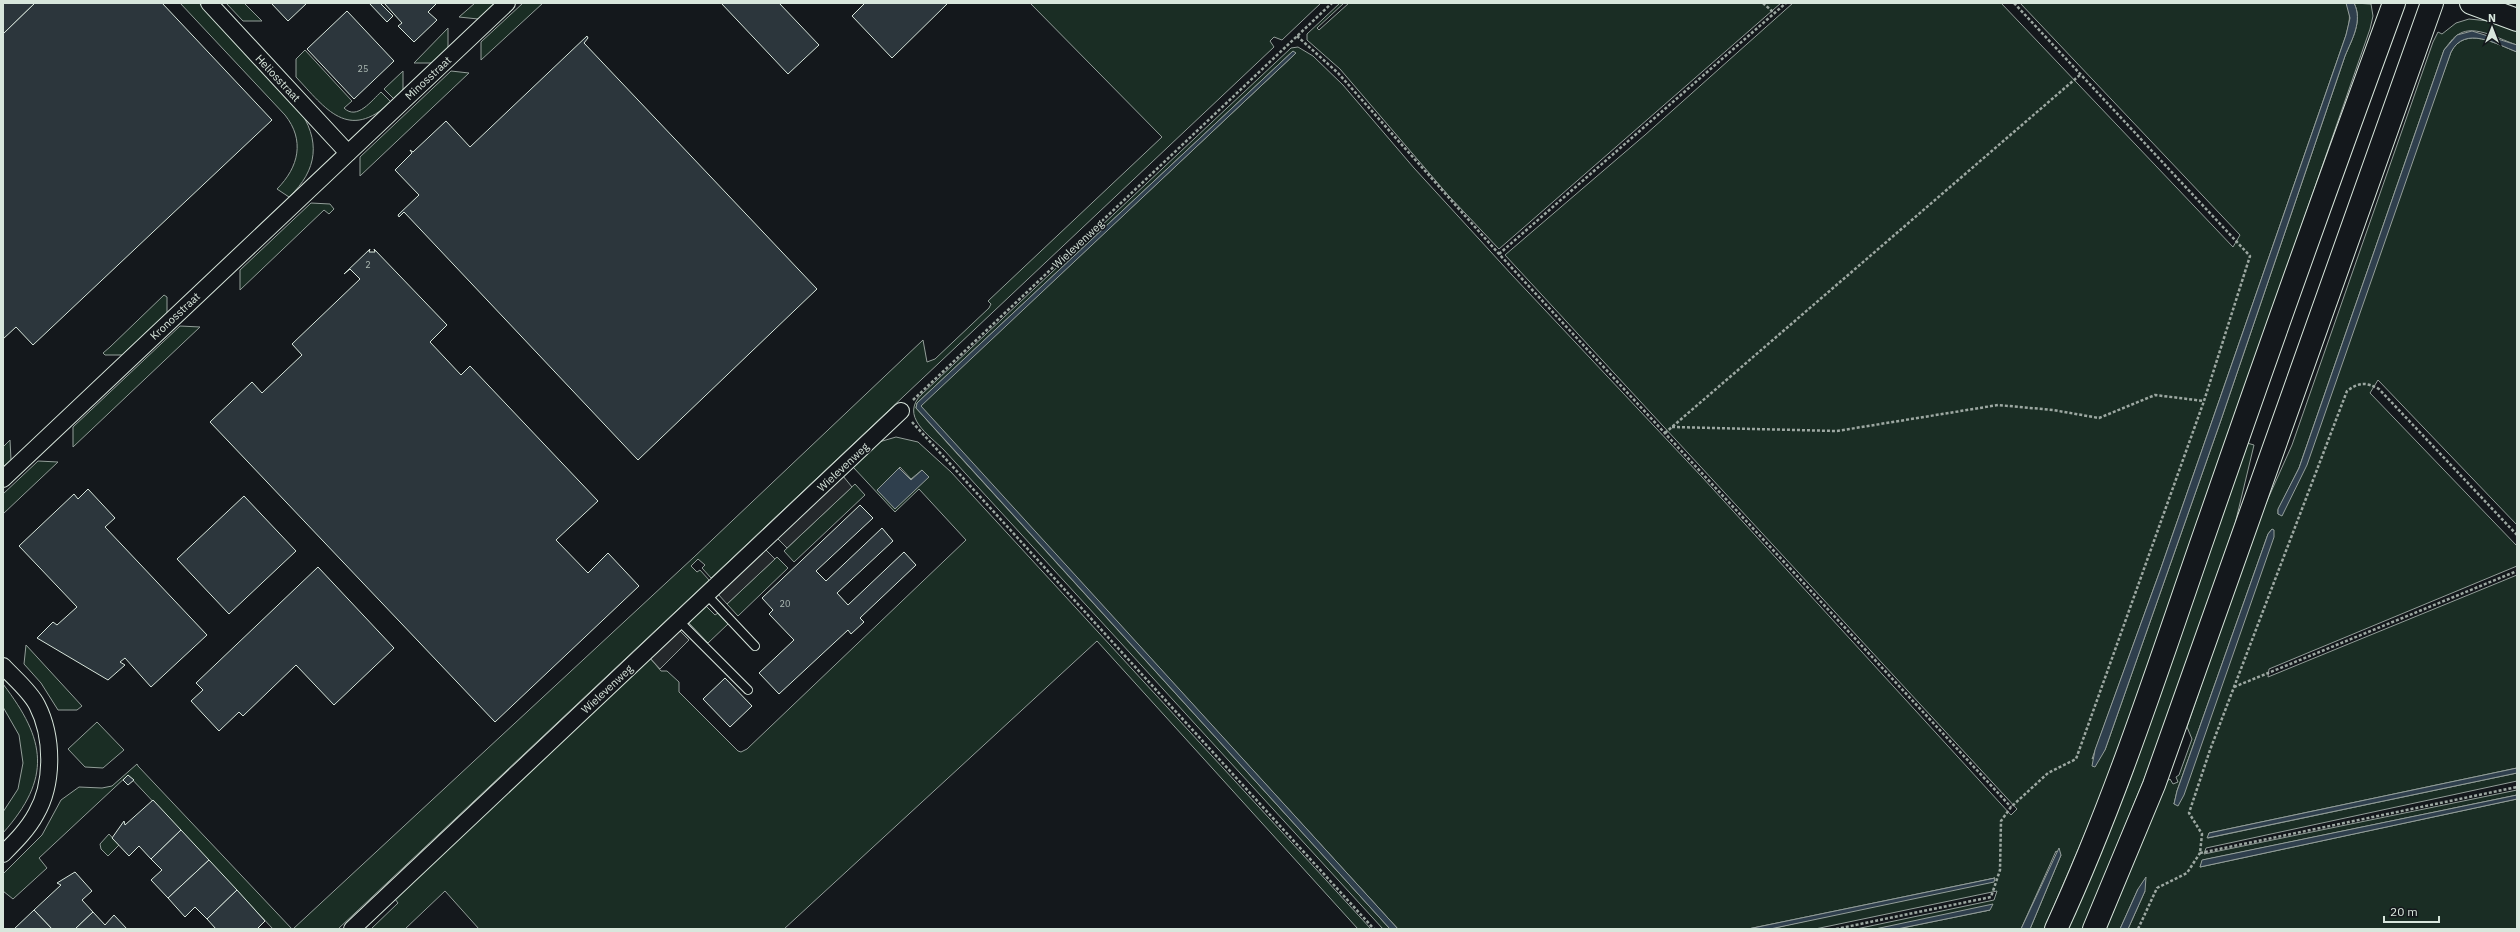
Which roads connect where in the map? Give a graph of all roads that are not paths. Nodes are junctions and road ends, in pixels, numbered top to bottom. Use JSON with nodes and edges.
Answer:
{"nodes":[{"id":1,"x":209,"y":3,"type":"edge"},
{"id":2,"x":507,"y":3,"type":"edge"},
{"id":3,"x":2394,"y":3,"type":"edge"},
{"id":4,"x":2432,"y":3,"type":"edge"},
{"id":5,"x":2471,"y":3,"type":"edge"},
{"id":6,"x":2517,"y":20,"type":"edge"},
{"id":7,"x":348,"y":152,"type":"junction"},
{"id":8,"x":901,"y":411,"type":"road end"},
{"id":9,"x":3,"y":479,"type":"edge"},
{"id":10,"x":707,"y":595,"type":"junction"},
{"id":11,"x":679,"y":621,"type":"junction"},
{"id":12,"x":756,"y":646,"type":"dead end"},
{"id":13,"x":3,"y":666,"type":"edge"},
{"id":14,"x":748,"y":690,"type":"dead end"},
{"id":15,"x":3,"y":854,"type":"edge"},
{"id":16,"x":352,"y":929,"type":"edge"},
{"id":17,"x":2056,"y":929,"type":"edge"},
{"id":18,"x":2094,"y":929,"type":"edge"}],
"edges":[{"from":1,"to":7,"type":"street","name":"Heliosstraat"},
{"from":2,"to":7,"type":"street","name":"Minosstraat"},
{"from":3,"to":17,"type":"main road"},
{"from":4,"to":18,"type":"main road"},
{"from":5,"to":6,"type":"main road"},
{"from":7,"to":9,"type":"street","name":"Kronosstraat"},
{"from":8,"to":10,"type":"street","name":"Wielevenweg"},
{"from":10,"to":11,"type":"street","name":"Wielevenweg"},
{"from":10,"to":12,"type":"lane"},
{"from":11,"to":14,"type":"lane"},
{"from":11,"to":16,"type":"street","name":"Wielevenweg"},
{"from":13,"to":15,"type":"street"}]}
